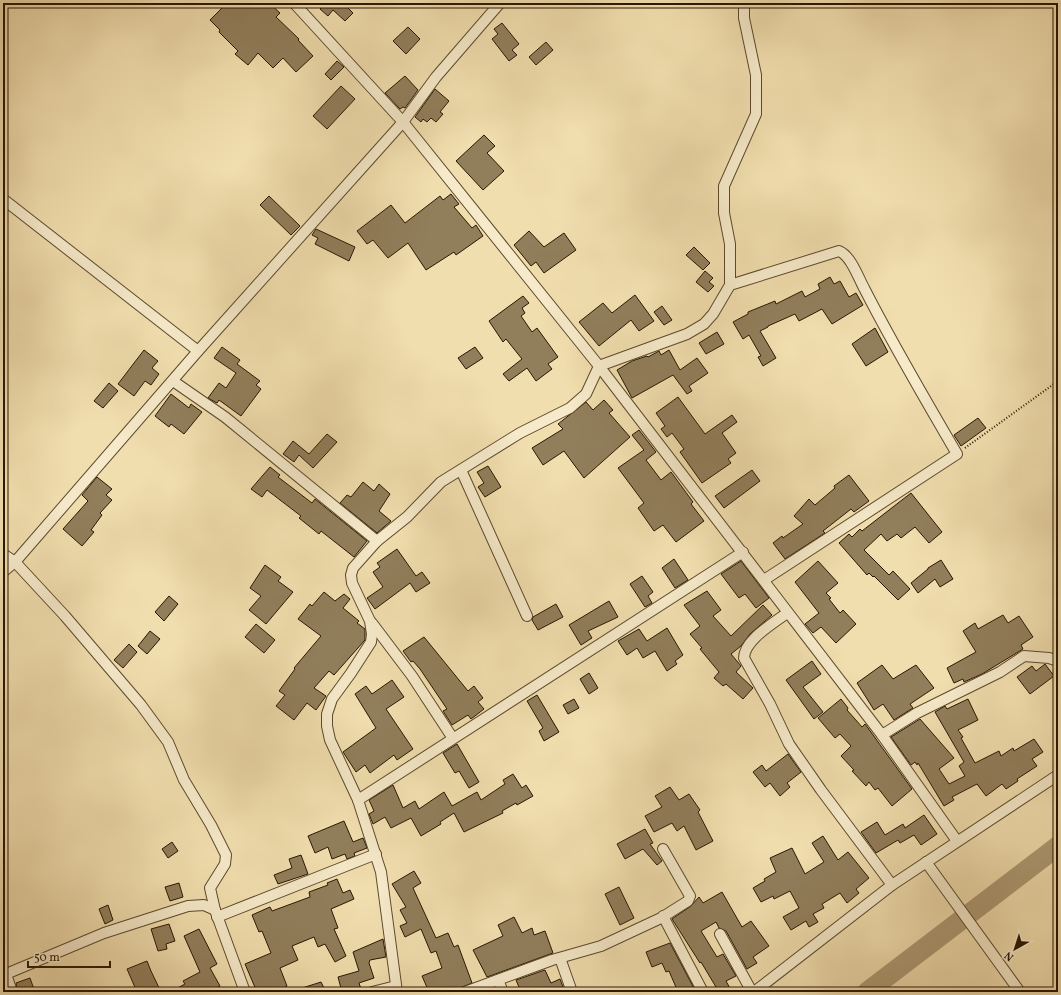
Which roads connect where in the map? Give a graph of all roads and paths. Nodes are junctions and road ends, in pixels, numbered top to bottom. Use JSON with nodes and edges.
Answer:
{"nodes":[{"id":1,"x":294,"y":3,"type":"edge"},
{"id":2,"x":500,"y":3,"type":"edge"},
{"id":3,"x":744,"y":3,"type":"edge"},
{"id":4,"x":403,"y":122,"type":"junction"},
{"id":5,"x":3,"y":199,"type":"edge"},
{"id":6,"x":730,"y":285,"type":"junction"},
{"id":7,"x":198,"y":351,"type":"junction"},
{"id":8,"x":599,"y":366,"type":"junction"},
{"id":9,"x":173,"y":381,"type":"junction"},
{"id":10,"x":1058,"y":381,"type":"edge"},
{"id":11,"x":956,"y":454,"type":"junction"},
{"id":12,"x":461,"y":470,"type":"junction"},
{"id":13,"x":377,"y":541,"type":"junction"},
{"id":14,"x":743,"y":552,"type":"junction"},
{"id":15,"x":3,"y":554,"type":"edge"},
{"id":16,"x":15,"y":562,"type":"junction"},
{"id":17,"x":3,"y":572,"type":"edge"},
{"id":18,"x":764,"y":580,"type":"junction"},
{"id":19,"x":787,"y":613,"type":"junction"},
{"id":20,"x":527,"y":616,"type":"dead end"},
{"id":21,"x":370,"y":621,"type":"junction"},
{"id":22,"x":1058,"y":661,"type":"edge"},
{"id":23,"x":882,"y":735,"type":"junction"},
{"id":24,"x":452,"y":737,"type":"junction"},
{"id":25,"x":1058,"y":775,"type":"edge"},
{"id":26,"x":358,"y":800,"type":"junction"},
{"id":27,"x":957,"y":841,"type":"junction"},
{"id":28,"x":663,"y":848,"type":"dead end"},
{"id":29,"x":376,"y":854,"type":"junction"},
{"id":30,"x":926,"y":862,"type":"junction"},
{"id":31,"x":892,"y":885,"type":"junction"},
{"id":32,"x":216,"y":914,"type":"junction"},
{"id":33,"x":663,"y":916,"type":"junction"},
{"id":34,"x":720,"y":934,"type":"dead end"},
{"id":35,"x":560,"y":958,"type":"junction"},
{"id":36,"x":4,"y":972,"type":"edge"},
{"id":37,"x":498,"y":980,"type":"junction"},
{"id":38,"x":397,"y":989,"type":"edge"},
{"id":39,"x":12,"y":992,"type":"edge"},
{"id":40,"x":246,"y":992,"type":"edge"},
{"id":41,"x":372,"y":992,"type":"edge"},
{"id":42,"x":465,"y":992,"type":"edge"},
{"id":43,"x":503,"y":992,"type":"edge"},
{"id":44,"x":572,"y":992,"type":"edge"},
{"id":45,"x":703,"y":992,"type":"edge"},
{"id":46,"x":753,"y":992,"type":"edge"},
{"id":47,"x":1020,"y":992,"type":"edge"}],
"edges":[{"from":1,"to":4,"type":"street"},
{"from":2,"to":4,"type":"street"},
{"from":3,"to":6,"type":"street"},
{"from":4,"to":7,"type":"street"},
{"from":4,"to":8,"type":"street"},
{"from":5,"to":7,"type":"street"},
{"from":6,"to":8,"type":"street"},
{"from":6,"to":11,"type":"street"},
{"from":7,"to":9,"type":"street"},
{"from":8,"to":12,"type":"street"},
{"from":8,"to":14,"type":"street"},
{"from":9,"to":13,"type":"street"},
{"from":9,"to":16,"type":"street"},
{"from":10,"to":11,"type":"path"},
{"from":11,"to":18,"type":"street"},
{"from":12,"to":13,"type":"street"},
{"from":12,"to":20,"type":"street"},
{"from":13,"to":21,"type":"street"},
{"from":14,"to":18,"type":"street"},
{"from":14,"to":24,"type":"street"},
{"from":15,"to":16,"type":"street"},
{"from":16,"to":17,"type":"street"},
{"from":16,"to":32,"type":"street"},
{"from":18,"to":19,"type":"street"},
{"from":19,"to":23,"type":"street"},
{"from":19,"to":31,"type":"street"},
{"from":21,"to":24,"type":"street"},
{"from":21,"to":26,"type":"street"},
{"from":22,"to":23,"type":"street"},
{"from":23,"to":27,"type":"street"},
{"from":24,"to":26,"type":"street"},
{"from":25,"to":27,"type":"street"},
{"from":26,"to":29,"type":"street"},
{"from":27,"to":30,"type":"street"},
{"from":28,"to":33,"type":"street"},
{"from":29,"to":32,"type":"street"},
{"from":29,"to":38,"type":"street"},
{"from":30,"to":31,"type":"street"},
{"from":30,"to":47,"type":"street"},
{"from":31,"to":46,"type":"street"},
{"from":32,"to":36,"type":"street"},
{"from":32,"to":40,"type":"street"},
{"from":33,"to":35,"type":"street"},
{"from":33,"to":45,"type":"street"},
{"from":34,"to":46,"type":"street"},
{"from":35,"to":37,"type":"street"},
{"from":35,"to":44,"type":"street"},
{"from":36,"to":39,"type":"street"},
{"from":37,"to":42,"type":"street"},
{"from":37,"to":43,"type":"street"},
{"from":38,"to":41,"type":"street"}]}
